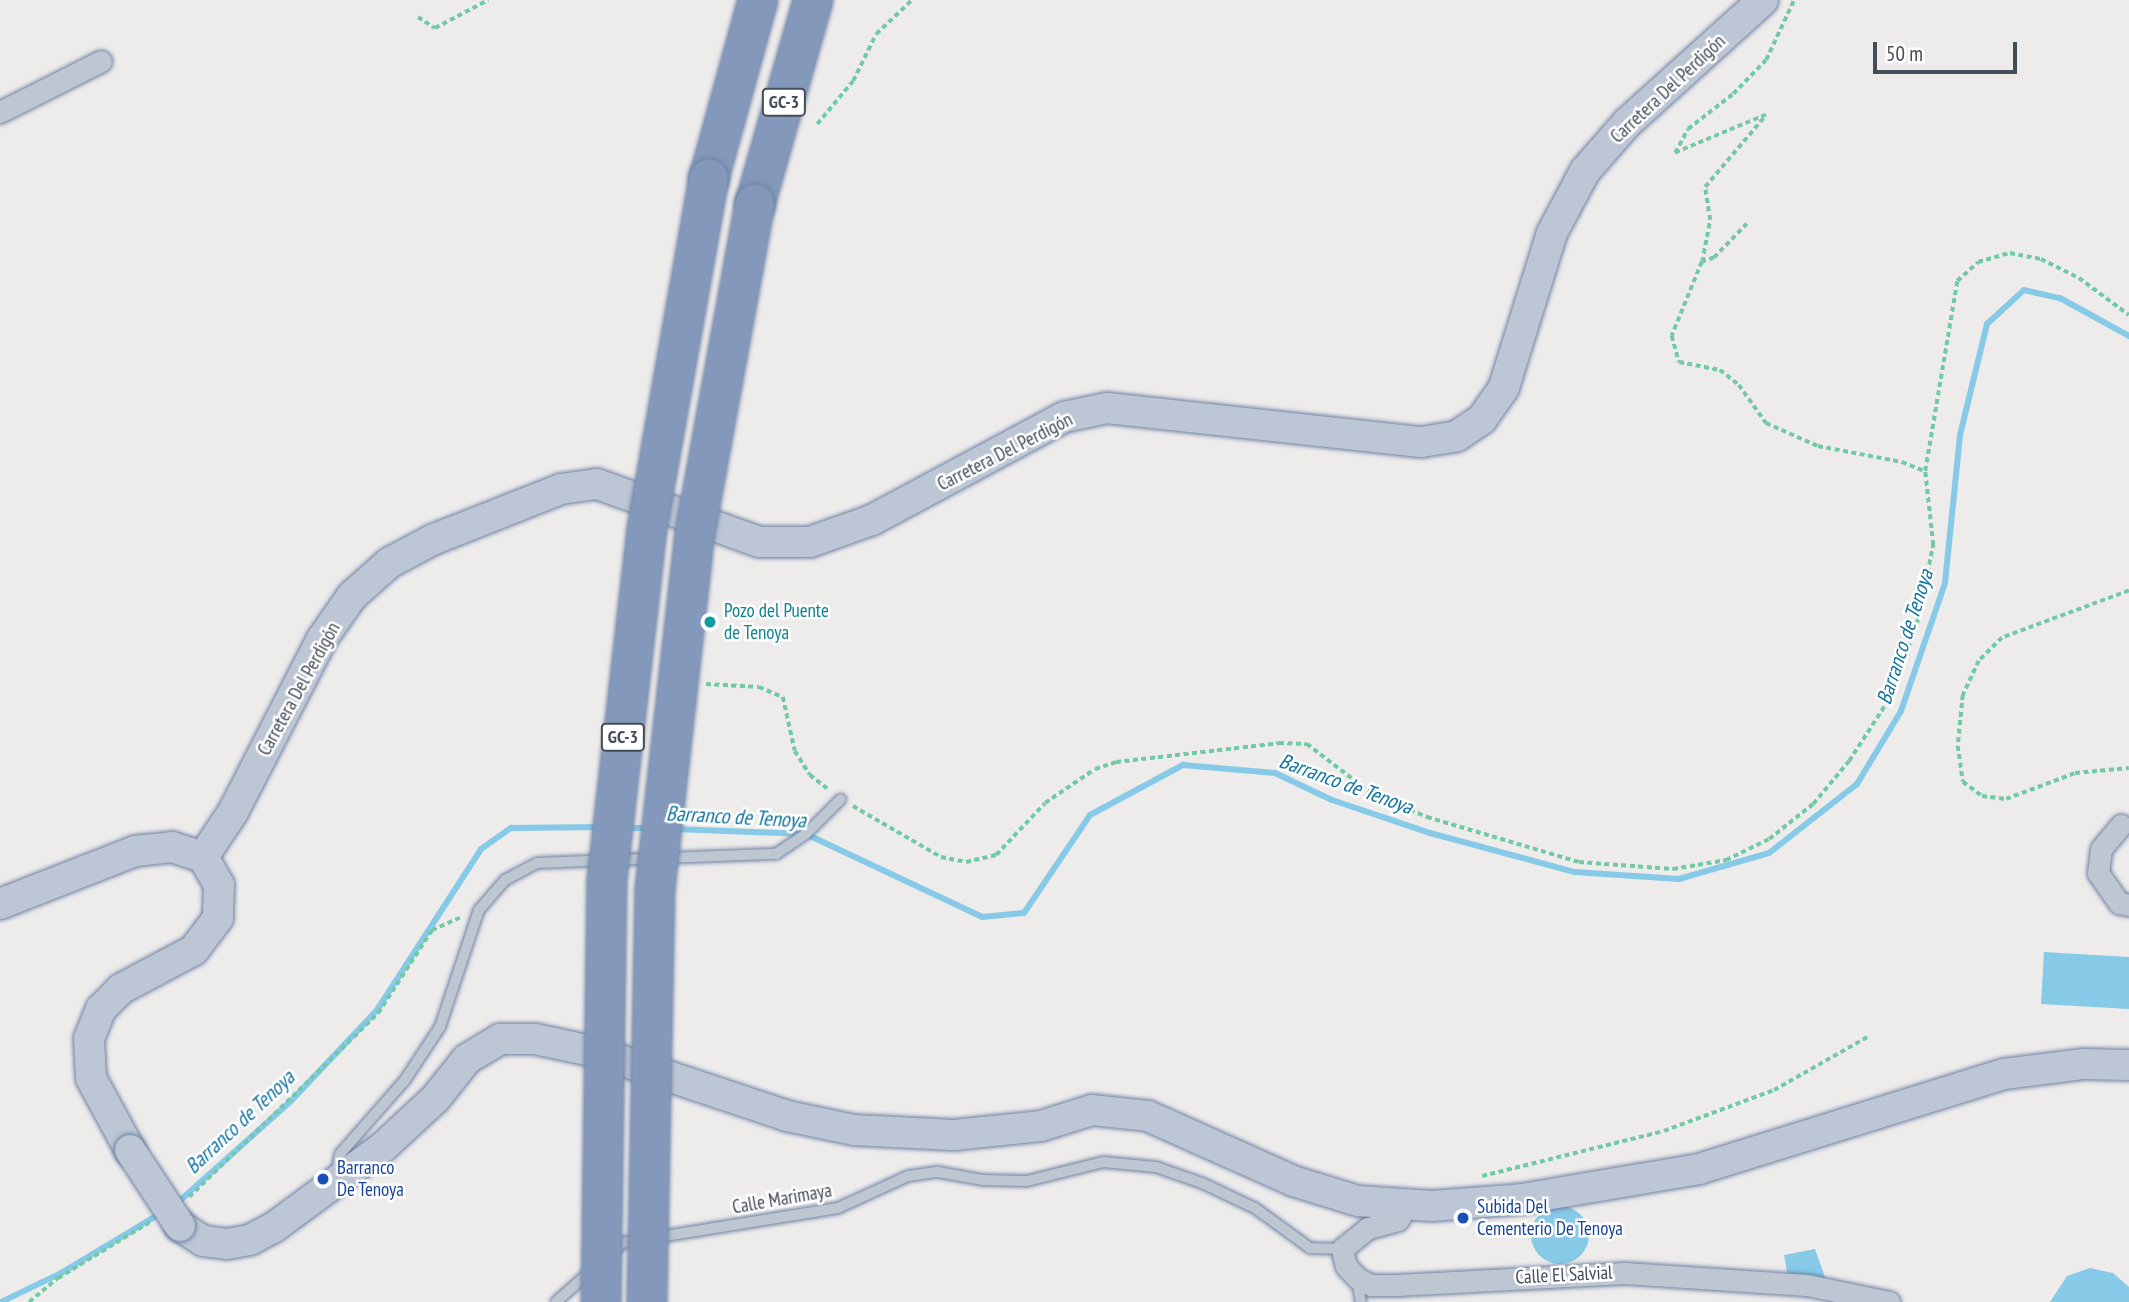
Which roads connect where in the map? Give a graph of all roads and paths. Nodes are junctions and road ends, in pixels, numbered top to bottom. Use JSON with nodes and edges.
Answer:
{"nodes":[{"id":1,"x":488,"y":0,"type":"edge"},
{"id":2,"x":758,"y":0,"type":"edge"},
{"id":3,"x":813,"y":0,"type":"edge"},
{"id":4,"x":912,"y":0,"type":"edge"},
{"id":5,"x":1763,"y":0,"type":"edge"},
{"id":6,"x":1794,"y":0,"type":"edge"},
{"id":7,"x":418,"y":17,"type":"dead end"},
{"id":8,"x":101,"y":61,"type":"dead end"},
{"id":9,"x":0,"y":112,"type":"edge"},
{"id":10,"x":817,"y":124,"type":"dead end"},
{"id":11,"x":1747,"y":224,"type":"dead end"},
{"id":12,"x":1702,"y":262,"type":"junction"},
{"id":13,"x":2129,"y":315,"type":"edge"},
{"id":14,"x":1925,"y":471,"type":"junction"},
{"id":15,"x":2129,"y":591,"type":"edge"},
{"id":16,"x":703,"y":683,"type":"dead end"},
{"id":17,"x":2129,"y":768,"type":"edge"},
{"id":18,"x":841,"y":799,"type":"junction"},
{"id":19,"x":2120,"y":825,"type":"dead end"},
{"id":20,"x":203,"y":857,"type":"junction"},
{"id":21,"x":0,"y":904,"type":"edge"},
{"id":22,"x":2129,"y":905,"type":"edge"},
{"id":23,"x":479,"y":909,"type":"junction"},
{"id":24,"x":1869,"y":1036,"type":"dead end"},
{"id":25,"x":2129,"y":1065,"type":"edge"},
{"id":26,"x":1479,"y":1177,"type":"dead end"},
{"id":27,"x":334,"y":1185,"type":"junction"},
{"id":28,"x":1408,"y":1205,"type":"junction"},
{"id":29,"x":174,"y":1215,"type":"junction"},
{"id":30,"x":1342,"y":1249,"type":"junction"},
{"id":31,"x":1357,"y":1278,"type":"junction"},
{"id":32,"x":29,"y":1302,"type":"edge"},
{"id":33,"x":556,"y":1302,"type":"edge"},
{"id":34,"x":601,"y":1302,"type":"edge"},
{"id":35,"x":647,"y":1302,"type":"edge"},
{"id":36,"x":1361,"y":1302,"type":"edge"},
{"id":37,"x":1889,"y":1302,"type":"edge"}],
"edges":[{"from":1,"to":7,"type":"path"},
{"from":2,"to":34,"type":"highway","number":"GC-3","bridge":true},
{"from":3,"to":35,"type":"highway","number":"GC-3","bridge":true},
{"from":4,"to":10,"type":"path"},
{"from":5,"to":20,"type":"main road","name":"Carretera Del Perdigón"},
{"from":6,"to":12,"type":"path"},
{"from":8,"to":9,"type":"street"},
{"from":11,"to":12,"type":"path"},
{"from":12,"to":14,"type":"path"},
{"from":13,"to":14,"type":"path"},
{"from":14,"to":18,"type":"path"},
{"from":15,"to":17,"type":"path"},
{"from":16,"to":18,"type":"path"},
{"from":18,"to":23,"type":"lane"},
{"from":19,"to":22,"type":"street"},
{"from":20,"to":21,"type":"main road"},
{"from":20,"to":29,"type":"main road","bridge":true},
{"from":23,"to":27,"type":"lane"},
{"from":23,"to":29,"type":"path"},
{"from":24,"to":26,"type":"path"},
{"from":25,"to":28,"type":"main road"},
{"from":27,"to":28,"type":"main road"},
{"from":27,"to":29,"type":"main road"},
{"from":28,"to":30,"type":"street"},
{"from":29,"to":32,"type":"path"},
{"from":30,"to":31,"type":"street"},
{"from":30,"to":33,"type":"lane","name":"Calle Marimaya"},
{"from":31,"to":36,"type":"lane"},
{"from":31,"to":37,"type":"street","name":"Calle El Salvial"}]}
